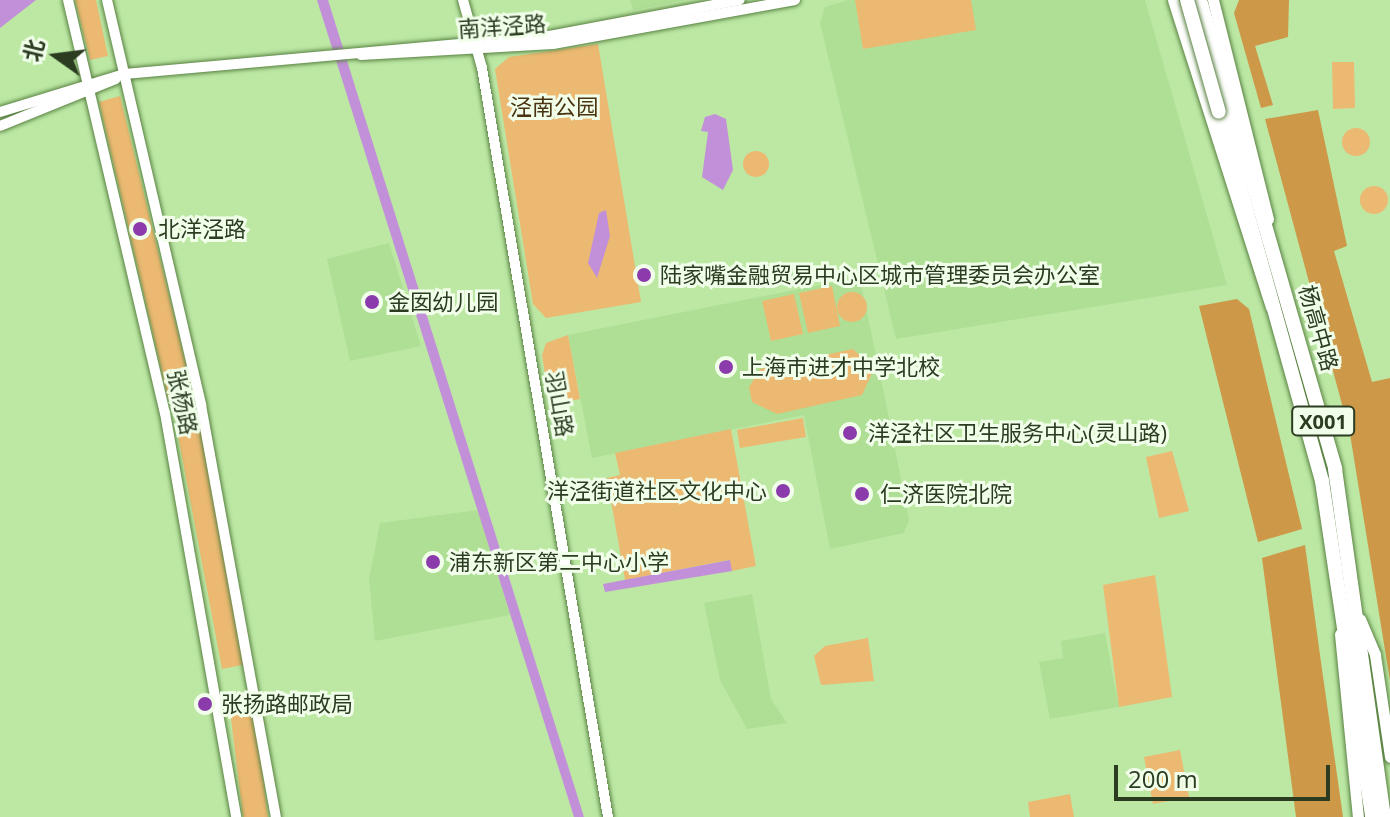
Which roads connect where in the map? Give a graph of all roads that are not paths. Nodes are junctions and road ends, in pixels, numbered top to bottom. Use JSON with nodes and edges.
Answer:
{"nodes":[{"id":1,"x":68,"y":0,"type":"edge"},
{"id":2,"x":107,"y":0,"type":"edge"},
{"id":3,"x":463,"y":0,"type":"edge"},
{"id":4,"x":740,"y":0,"type":"edge"},
{"id":5,"x":795,"y":0,"type":"edge"},
{"id":6,"x":1173,"y":0,"type":"edge"},
{"id":7,"x":1187,"y":0,"type":"edge"},
{"id":8,"x":1200,"y":0,"type":"edge"},
{"id":9,"x":1213,"y":0,"type":"edge"},
{"id":10,"x":476,"y":45,"type":"junction"},
{"id":11,"x":124,"y":74,"type":"junction"},
{"id":12,"x":87,"y":81,"type":"junction"},
{"id":13,"x":90,"y":94,"type":"junction"},
{"id":14,"x":1225,"y":110,"type":"junction"},
{"id":15,"x":0,"y":112,"type":"edge"},
{"id":16,"x":0,"y":126,"type":"edge"},
{"id":17,"x":1269,"y":235,"type":"junction"},
{"id":18,"x":1278,"y":317,"type":"junction"},
{"id":19,"x":1350,"y":610,"type":"junction"},
{"id":20,"x":1358,"y":674,"type":"junction"},
{"id":21,"x":1390,"y":757,"type":"edge"},
{"id":22,"x":236,"y":817,"type":"edge"},
{"id":23,"x":276,"y":817,"type":"edge"},
{"id":24,"x":608,"y":817,"type":"edge"},
{"id":25,"x":1358,"y":817,"type":"edge"},
{"id":26,"x":1372,"y":817,"type":"edge"},
{"id":27,"x":1384,"y":817,"type":"edge"}],
"edges":[{"from":1,"to":12,"type":"main road","name":"张杨路"},
{"from":2,"to":11,"type":"main road","name":"张杨路"},
{"from":3,"to":10,"type":"main road","name":"羽山路"},
{"from":4,"to":10,"type":"main road","name":"南洋泾路"},
{"from":5,"to":10,"type":"main road","name":"南洋泾路"},
{"from":6,"to":18,"type":"main road","name":"杨高中路","number":"X001"},
{"from":7,"to":14,"type":"highway","name":"杨高中路","number":"X001","bridge":true},
{"from":8,"to":14,"type":"highway","name":"杨高中路","number":"X001"},
{"from":9,"to":17,"type":"main road","number":"X001"},
{"from":10,"to":11,"type":"main road","name":"南洋泾路"},
{"from":10,"to":24,"type":"main road","name":"羽山路"},
{"from":11,"to":12,"type":"main road"},
{"from":11,"to":13,"type":"main road"},
{"from":11,"to":23,"type":"main road","name":"张杨路"},
{"from":12,"to":13,"type":"main road","name":"张杨路"},
{"from":12,"to":15,"type":"main road"},
{"from":13,"to":16,"type":"main road"},
{"from":13,"to":22,"type":"main road","name":"张杨路"},
{"from":14,"to":17,"type":"highway","name":"杨高中路"},
{"from":14,"to":18,"type":"highway","name":"杨高中路","number":"X001"},
{"from":17,"to":19,"type":"highway","name":"杨高中路","number":"X001"},
{"from":18,"to":19,"type":"highway","name":"杨高中路","number":"X001"},
{"from":19,"to":20,"type":"highway","name":"杨高中路","number":"X001"},
{"from":19,"to":21,"type":"main road","number":"X001"},
{"from":19,"to":25,"type":"main road","name":"杨高中路","number":"X001"},
{"from":20,"to":26,"type":"highway","name":"杨高中路","number":"X001"},
{"from":20,"to":27,"type":"highway","name":"杨高中路","number":"X001"}]}
